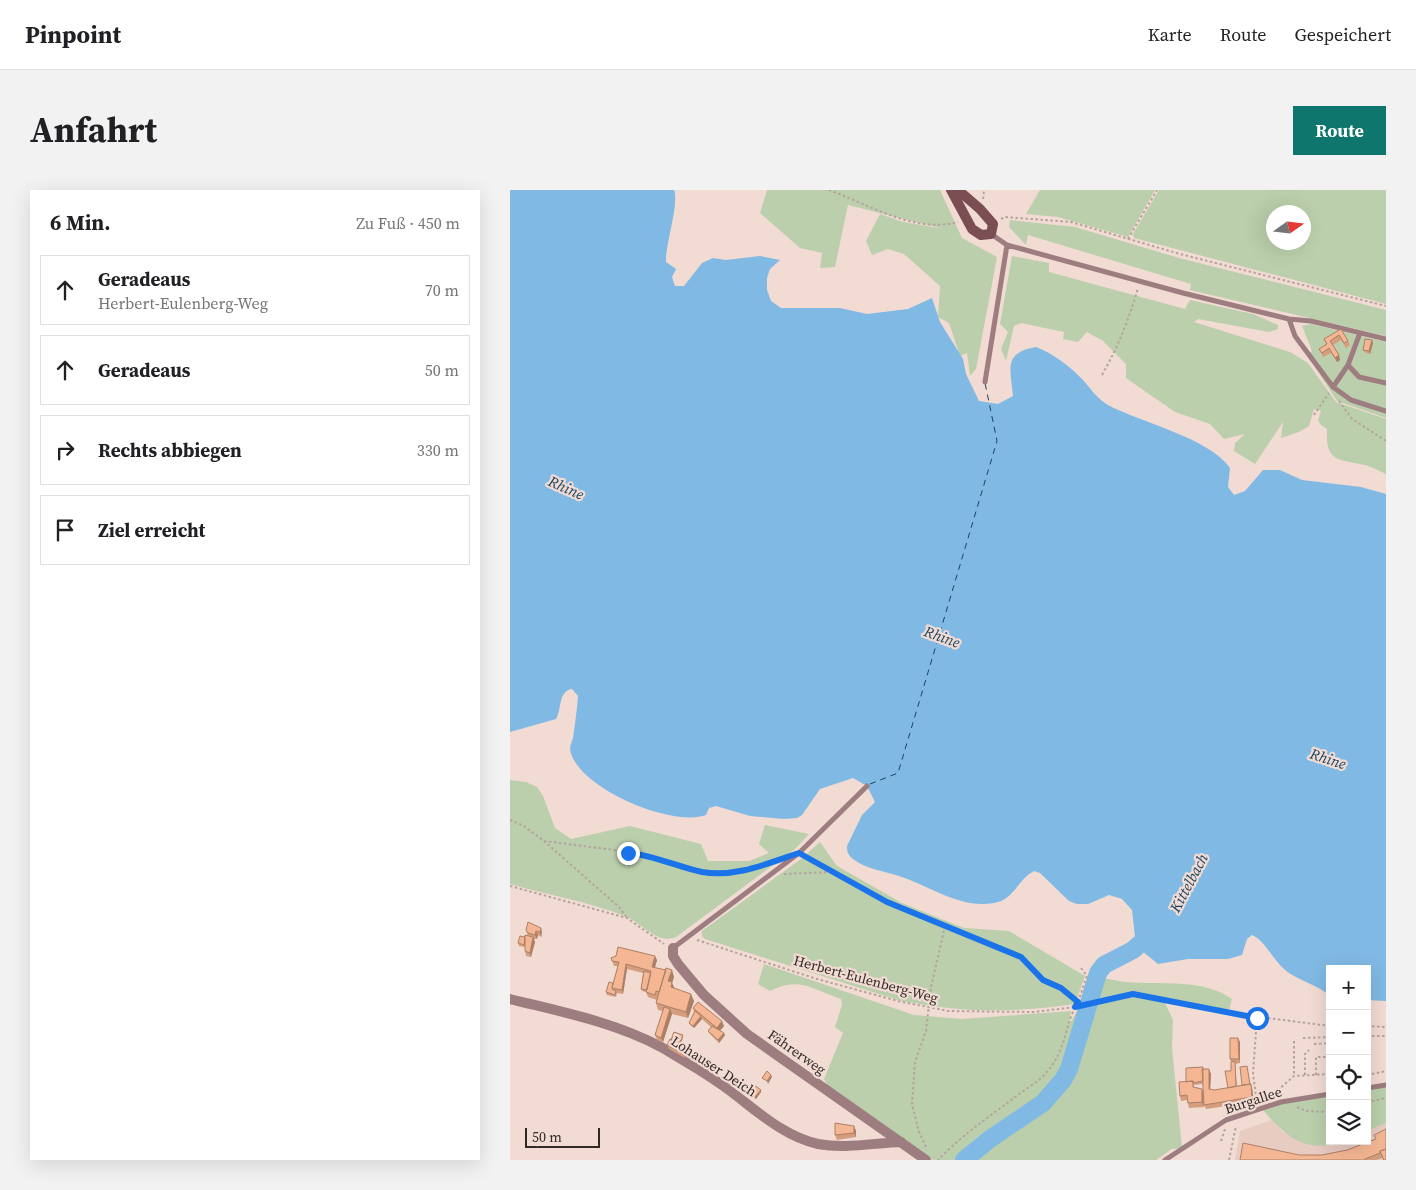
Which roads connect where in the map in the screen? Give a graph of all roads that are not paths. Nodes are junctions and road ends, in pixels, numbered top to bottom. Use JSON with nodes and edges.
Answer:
{"nodes":[{"id":1,"x":951,"y":190,"type":"edge"},
{"id":2,"x":958,"y":190,"type":"edge"},
{"id":3,"x":992,"y":229,"type":"junction"},
{"id":4,"x":1007,"y":245,"type":"junction"},
{"id":5,"x":1289,"y":319,"type":"junction"},
{"id":6,"x":1360,"y":333,"type":"junction"},
{"id":7,"x":1386,"y":339,"type":"edge"},
{"id":8,"x":1348,"y":365,"type":"junction"},
{"id":9,"x":985,"y":382,"type":"dead end"},
{"id":10,"x":1386,"y":383,"type":"edge"},
{"id":11,"x":1334,"y":387,"type":"junction"},
{"id":12,"x":1386,"y":411,"type":"edge"},
{"id":13,"x":867,"y":786,"type":"dead end"},
{"id":14,"x":673,"y":948,"type":"joint"},
{"id":15,"x":510,"y":999,"type":"edge"},
{"id":16,"x":1386,"y":1085,"type":"edge"},
{"id":17,"x":1371,"y":1087,"type":"edge"},
{"id":18,"x":1326,"y":1095,"type":"edge"},
{"id":19,"x":901,"y":1142,"type":"junction"},
{"id":20,"x":926,"y":1160,"type":"edge"},
{"id":21,"x":1165,"y":1160,"type":"edge"}],
"edges":[{"from":1,"to":3,"type":"street"},
{"from":2,"to":3,"type":"street"},
{"from":3,"to":4,"type":"lane"},
{"from":4,"to":5,"type":"lane"},
{"from":4,"to":9,"type":"lane"},
{"from":5,"to":6,"type":"lane"},
{"from":5,"to":11,"type":"lane"},
{"from":6,"to":7,"type":"lane"},
{"from":6,"to":8,"type":"lane"},
{"from":8,"to":10,"type":"lane"},
{"from":8,"to":11,"type":"lane"},
{"from":11,"to":12,"type":"lane"},
{"from":13,"to":14,"type":"lane"},
{"from":14,"to":19,"type":"street","name":"Fährerweg"},
{"from":15,"to":19,"type":"street","name":"Lohauser Deich"},
{"from":16,"to":17,"type":"lane"},
{"from":18,"to":21,"type":"lane","name":"Burgallee"},
{"from":19,"to":20,"type":"street","name":"Fährerweg"}]}
